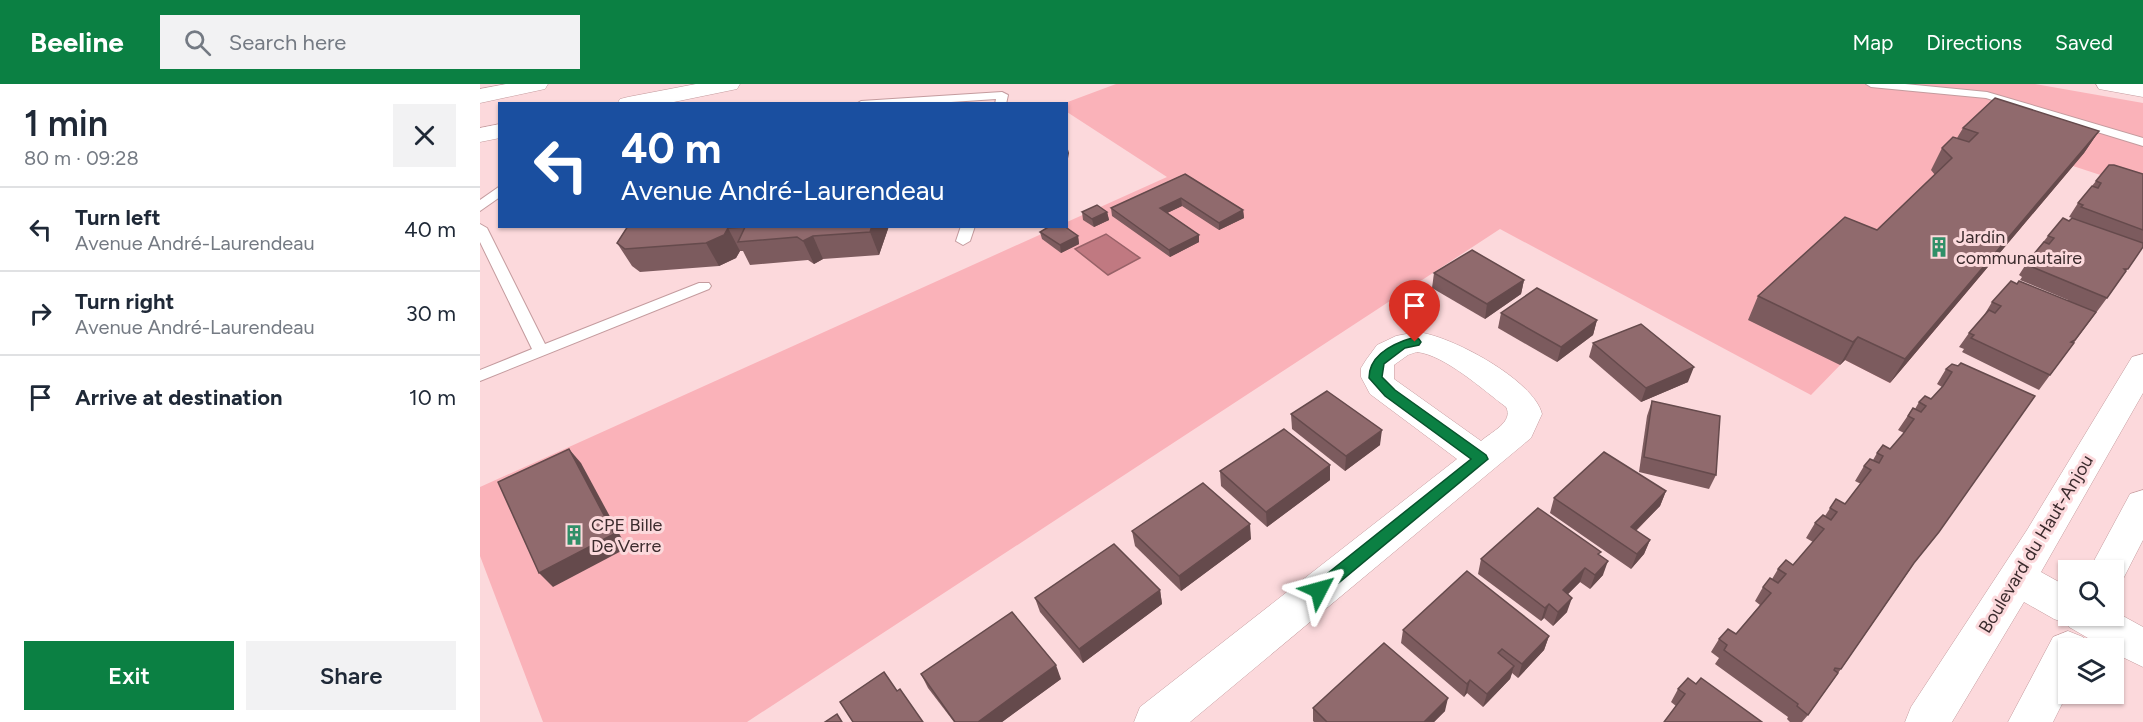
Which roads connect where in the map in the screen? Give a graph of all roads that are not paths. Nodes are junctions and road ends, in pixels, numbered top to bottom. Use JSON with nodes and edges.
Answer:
{"nodes":[{"id":1,"x":537,"y":84,"type":"edge"},
{"id":2,"x":729,"y":84,"type":"edge"},
{"id":3,"x":1871,"y":84,"type":"edge"},
{"id":4,"x":2107,"y":84,"type":"edge"},
{"id":5,"x":2143,"y":90,"type":"edge"},
{"id":6,"x":480,"y":96,"type":"edge"},
{"id":7,"x":638,"y":102,"type":"edge"},
{"id":8,"x":892,"y":102,"type":"edge"},
{"id":9,"x":1000,"y":102,"type":"edge"},
{"id":10,"x":498,"y":131,"type":"edge"},
{"id":11,"x":480,"y":135,"type":"edge"},
{"id":12,"x":2143,"y":142,"type":"edge"},
{"id":13,"x":498,"y":192,"type":"edge"},
{"id":14,"x":480,"y":207,"type":"edge"},
{"id":15,"x":480,"y":228,"type":"edge"},
{"id":16,"x":967,"y":228,"type":"edge"},
{"id":17,"x":963,"y":241,"type":"dead end"},
{"id":18,"x":704,"y":286,"type":"dead end"},
{"id":19,"x":541,"y":352,"type":"junction"},
{"id":20,"x":2143,"y":365,"type":"edge"},
{"id":21,"x":480,"y":376,"type":"edge"},
{"id":22,"x":1481,"y":459,"type":"dead end"},
{"id":23,"x":2143,"y":504,"type":"edge"},
{"id":24,"x":2113,"y":560,"type":"edge"},
{"id":25,"x":2017,"y":578,"type":"junction"},
{"id":26,"x":2058,"y":610,"type":"edge"},
{"id":27,"x":2077,"y":626,"type":"edge"},
{"id":28,"x":2080,"y":626,"type":"edge"},
{"id":29,"x":2143,"y":648,"type":"edge"},
{"id":30,"x":1156,"y":722,"type":"edge"},
{"id":31,"x":1927,"y":722,"type":"edge"},
{"id":32,"x":2030,"y":722,"type":"edge"}],
"edges":[{"from":1,"to":6,"type":"main road"},
{"from":2,"to":7,"type":"main road"},
{"from":3,"to":12,"type":"lane"},
{"from":4,"to":5,"type":"main road"},
{"from":8,"to":9,"type":"lane"},
{"from":10,"to":11,"type":"main road"},
{"from":13,"to":14,"type":"lane"},
{"from":15,"to":19,"type":"lane"},
{"from":16,"to":17,"type":"lane"},
{"from":18,"to":19,"type":"lane"},
{"from":19,"to":21,"type":"lane"},
{"from":20,"to":25,"type":"main road","name":"Boulevard du Haut-Anjou"},
{"from":22,"to":30,"type":"main road"},
{"from":23,"to":24,"type":"main road"},
{"from":25,"to":26,"type":"main road"},
{"from":25,"to":31,"type":"main road","name":"Boulevard du Haut-Anjou"},
{"from":27,"to":32,"type":"main road"},
{"from":28,"to":29,"type":"main road"}]}
